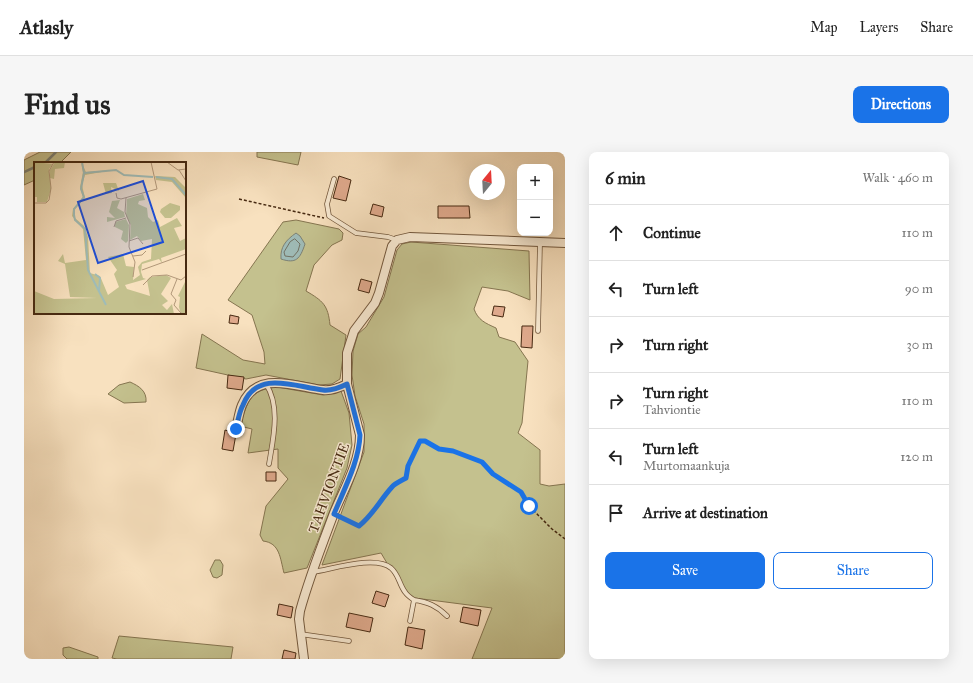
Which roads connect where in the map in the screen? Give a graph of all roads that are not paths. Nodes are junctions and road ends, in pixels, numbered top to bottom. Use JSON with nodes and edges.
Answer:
{"nodes":[{"id":1,"x":334,"y":179,"type":"dead end"},
{"id":2,"x":397,"y":240,"type":"junction"},
{"id":3,"x":540,"y":242,"type":"junction"},
{"id":4,"x":565,"y":243,"type":"edge"},
{"id":5,"x":538,"y":330,"type":"dead end"},
{"id":6,"x":266,"y":384,"type":"junction"},
{"id":7,"x":347,"y":384,"type":"junction"},
{"id":8,"x":236,"y":429,"type":"dead end"},
{"id":9,"x":269,"y":464,"type":"dead end"},
{"id":10,"x":313,"y":572,"type":"junction"},
{"id":11,"x":414,"y":600,"type":"junction"},
{"id":12,"x":447,"y":616,"type":"dead end"},
{"id":13,"x":410,"y":621,"type":"dead end"},
{"id":14,"x":300,"y":634,"type":"junction"},
{"id":15,"x":349,"y":641,"type":"dead end"},
{"id":16,"x":304,"y":659,"type":"edge"}],
"edges":[{"from":1,"to":2,"type":"lane"},
{"from":2,"to":3,"type":"street"},
{"from":2,"to":7,"type":"street","name":"TAHVIONTIE"},
{"from":3,"to":4,"type":"street"},
{"from":3,"to":5,"type":"lane"},
{"from":6,"to":7,"type":"street"},
{"from":6,"to":8,"type":"street"},
{"from":6,"to":9,"type":"lane"},
{"from":7,"to":10,"type":"street","name":"TAHVIONTIE"},
{"from":10,"to":11,"type":"lane"},
{"from":10,"to":14,"type":"street","name":"TAHVIONTIE"},
{"from":11,"to":12,"type":"lane"},
{"from":11,"to":13,"type":"lane"},
{"from":14,"to":15,"type":"lane"},
{"from":14,"to":16,"type":"street","name":"TAHVIONTIE"}]}
